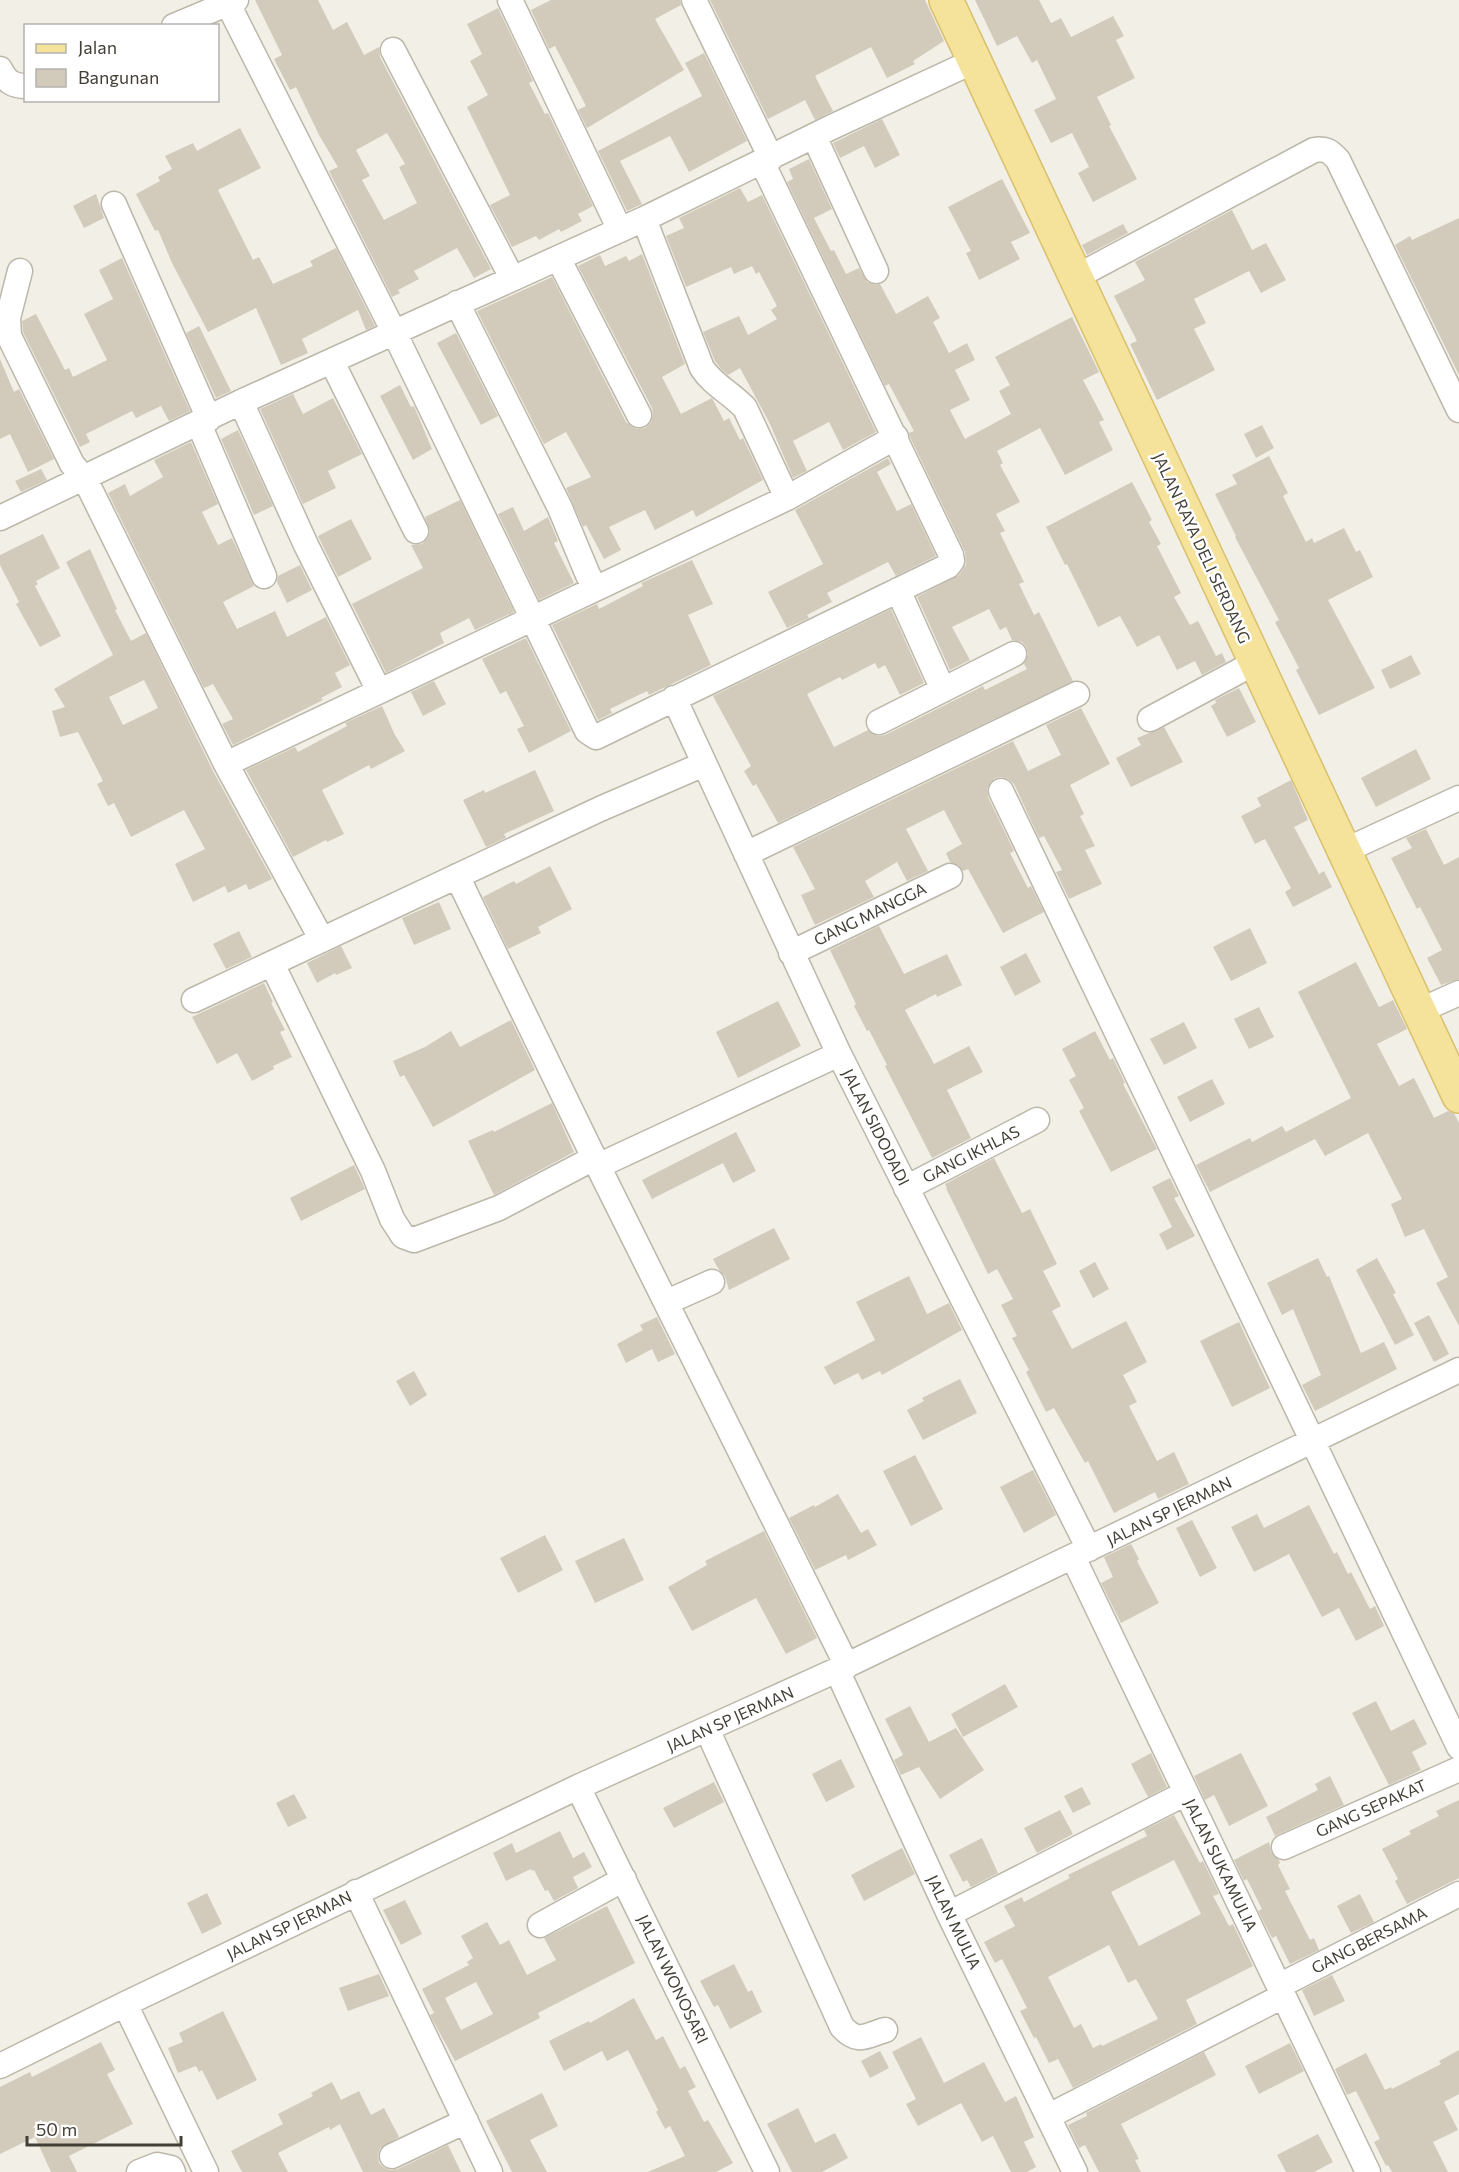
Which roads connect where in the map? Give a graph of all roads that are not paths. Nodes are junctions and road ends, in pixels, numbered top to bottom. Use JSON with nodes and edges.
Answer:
{"nodes":[{"id":1,"x":510,"y":0,"type":"edge"},
{"id":2,"x":694,"y":0,"type":"edge"},
{"id":3,"x":946,"y":0,"type":"edge"},
{"id":4,"x":230,"y":1,"type":"edge"},
{"id":5,"x":178,"y":24,"type":"edge"},
{"id":6,"x":393,"y":50,"type":"dead end"},
{"id":7,"x":974,"y":61,"type":"junction"},
{"id":8,"x":0,"y":69,"type":"edge"},
{"id":9,"x":24,"y":86,"type":"edge"},
{"id":10,"x":814,"y":136,"type":"junction"},
{"id":11,"x":766,"y":160,"type":"junction"},
{"id":12,"x":114,"y":204,"type":"dead end"},
{"id":13,"x":644,"y":219,"type":"junction"},
{"id":14,"x":620,"y":230,"type":"junction"},
{"id":15,"x":558,"y":258,"type":"junction"},
{"id":16,"x":876,"y":271,"type":"dead end"},
{"id":17,"x":20,"y":272,"type":"dead end"},
{"id":18,"x":1076,"y":277,"type":"junction"},
{"id":19,"x":512,"y":278,"type":"junction"},
{"id":20,"x":457,"y":303,"type":"junction"},
{"id":21,"x":394,"y":332,"type":"junction"},
{"id":22,"x":332,"y":362,"type":"junction"},
{"id":23,"x":241,"y":402,"type":"junction"},
{"id":24,"x":1459,"y":410,"type":"edge"},
{"id":25,"x":639,"y":415,"type":"dead end"},
{"id":26,"x":204,"y":422,"type":"junction"},
{"id":27,"x":896,"y":437,"type":"junction"},
{"id":28,"x":85,"y":479,"type":"junction"},
{"id":29,"x":787,"y":498,"type":"junction"},
{"id":30,"x":0,"y":518,"type":"edge"},
{"id":31,"x":416,"y":531,"type":"dead end"},
{"id":32,"x":264,"y":576,"type":"dead end"},
{"id":33,"x":596,"y":588,"type":"junction"},
{"id":34,"x":898,"y":591,"type":"junction"},
{"id":35,"x":533,"y":618,"type":"junction"},
{"id":36,"x":1014,"y":654,"type":"dead end"},
{"id":37,"x":1256,"y":662,"type":"junction"},
{"id":38,"x":943,"y":690,"type":"junction"},
{"id":39,"x":379,"y":691,"type":"junction"},
{"id":40,"x":1077,"y":694,"type":"dead end"},
{"id":41,"x":674,"y":698,"type":"junction"},
{"id":42,"x":1150,"y":719,"type":"dead end"},
{"id":43,"x":879,"y":722,"type":"dead end"},
{"id":44,"x":226,"y":764,"type":"junction"},
{"id":45,"x":704,"y":764,"type":"junction"},
{"id":46,"x":1001,"y":791,"type":"dead end"},
{"id":47,"x":1459,"y":798,"type":"edge"},
{"id":48,"x":1344,"y":851,"type":"junction"},
{"id":49,"x":746,"y":854,"type":"junction"},
{"id":50,"x":457,"y":876,"type":"junction"},
{"id":51,"x":950,"y":876,"type":"dead end"},
{"id":52,"x":322,"y":940,"type":"junction"},
{"id":53,"x":791,"y":953,"type":"junction"},
{"id":54,"x":272,"y":964,"type":"junction"},
{"id":55,"x":1459,"y":993,"type":"edge"},
{"id":56,"x":194,"y":1000,"type":"dead end"},
{"id":57,"x":1419,"y":1011,"type":"junction"},
{"id":58,"x":839,"y":1054,"type":"junction"},
{"id":59,"x":1459,"y":1095,"type":"edge"},
{"id":60,"x":1036,"y":1120,"type":"dead end"},
{"id":61,"x":596,"y":1162,"type":"junction"},
{"id":62,"x":906,"y":1188,"type":"junction"},
{"id":63,"x":712,"y":1282,"type":"dead end"},
{"id":64,"x":667,"y":1302,"type":"junction"},
{"id":65,"x":1459,"y":1370,"type":"edge"},
{"id":66,"x":1311,"y":1443,"type":"junction"},
{"id":67,"x":1081,"y":1553,"type":"junction"},
{"id":68,"x":842,"y":1668,"type":"junction"},
{"id":69,"x":707,"y":1729,"type":"junction"},
{"id":70,"x":1459,"y":1747,"type":"edge"},
{"id":71,"x":1459,"y":1769,"type":"edge"},
{"id":72,"x":578,"y":1787,"type":"junction"},
{"id":73,"x":1186,"y":1793,"type":"junction"},
{"id":74,"x":1284,"y":1847,"type":"dead end"},
{"id":75,"x":624,"y":1879,"type":"junction"},
{"id":76,"x":357,"y":1892,"type":"junction"},
{"id":77,"x":1459,"y":1894,"type":"edge"},
{"id":78,"x":950,"y":1914,"type":"junction"},
{"id":79,"x":540,"y":1925,"type":"dead end"},
{"id":80,"x":1281,"y":1991,"type":"junction"},
{"id":81,"x":125,"y":2004,"type":"junction"},
{"id":82,"x":885,"y":2031,"type":"dead end"},
{"id":83,"x":0,"y":2066,"type":"edge"},
{"id":84,"x":1049,"y":2116,"type":"junction"},
{"id":85,"x":466,"y":2121,"type":"junction"},
{"id":86,"x":392,"y":2156,"type":"dead end"},
{"id":87,"x":139,"y":2172,"type":"edge"},
{"id":88,"x":173,"y":2172,"type":"edge"},
{"id":89,"x":206,"y":2172,"type":"edge"},
{"id":90,"x":490,"y":2172,"type":"edge"},
{"id":91,"x":767,"y":2172,"type":"edge"},
{"id":92,"x":1075,"y":2172,"type":"edge"},
{"id":93,"x":1368,"y":2172,"type":"edge"}],
"edges":[{"from":1,"to":14,"type":"street"},
{"from":2,"to":11,"type":"street"},
{"from":3,"to":7,"type":"main road","name":"JALAN RAYA DELI SERDANG"},
{"from":4,"to":5,"type":"street"},
{"from":4,"to":21,"type":"street"},
{"from":6,"to":19,"type":"street"},
{"from":7,"to":10,"type":"street"},
{"from":7,"to":18,"type":"main road","name":"JALAN RAYA DELI SERDANG"},
{"from":8,"to":9,"type":"street"},
{"from":10,"to":11,"type":"street"},
{"from":10,"to":16,"type":"street"},
{"from":11,"to":13,"type":"street"},
{"from":11,"to":27,"type":"street"},
{"from":12,"to":26,"type":"street"},
{"from":13,"to":14,"type":"street"},
{"from":13,"to":29,"type":"street"},
{"from":14,"to":15,"type":"street"},
{"from":15,"to":19,"type":"street"},
{"from":15,"to":25,"type":"street"},
{"from":17,"to":28,"type":"street"},
{"from":18,"to":24,"type":"street"},
{"from":18,"to":37,"type":"main road","name":"JALAN RAYA DELI SERDANG"},
{"from":19,"to":20,"type":"street"},
{"from":20,"to":21,"type":"street"},
{"from":20,"to":33,"type":"street"},
{"from":21,"to":22,"type":"street"},
{"from":21,"to":35,"type":"street"},
{"from":22,"to":23,"type":"street"},
{"from":22,"to":31,"type":"street"},
{"from":23,"to":26,"type":"street"},
{"from":23,"to":39,"type":"street"},
{"from":26,"to":28,"type":"street"},
{"from":26,"to":32,"type":"street"},
{"from":27,"to":29,"type":"street"},
{"from":27,"to":34,"type":"street"},
{"from":28,"to":30,"type":"street"},
{"from":28,"to":44,"type":"street"},
{"from":29,"to":33,"type":"street"},
{"from":33,"to":35,"type":"street"},
{"from":34,"to":38,"type":"street"},
{"from":34,"to":41,"type":"street"},
{"from":35,"to":39,"type":"street"},
{"from":35,"to":41,"type":"street"},
{"from":36,"to":38,"type":"street"},
{"from":37,"to":42,"type":"street"},
{"from":37,"to":48,"type":"main road","name":"JALAN RAYA DELI SERDANG"},
{"from":38,"to":43,"type":"street"},
{"from":39,"to":44,"type":"street"},
{"from":40,"to":49,"type":"street"},
{"from":41,"to":45,"type":"street","name":"JALAN SIDODADI"},
{"from":44,"to":52,"type":"street"},
{"from":45,"to":49,"type":"street","name":"JALAN SIDODADI"},
{"from":45,"to":50,"type":"street"},
{"from":46,"to":66,"type":"street"},
{"from":47,"to":48,"type":"street"},
{"from":48,"to":57,"type":"main road","name":"JALAN RAYA DELI SERDANG"},
{"from":49,"to":53,"type":"street","name":"JALAN SIDODADI"},
{"from":50,"to":52,"type":"street"},
{"from":50,"to":61,"type":"street","name":"JALAN MULIA"},
{"from":51,"to":53,"type":"street","name":"GANG MANGGA"},
{"from":52,"to":54,"type":"street"},
{"from":53,"to":58,"type":"street","name":"JALAN SIDODADI"},
{"from":54,"to":56,"type":"street"},
{"from":54,"to":61,"type":"street"},
{"from":55,"to":57,"type":"street"},
{"from":57,"to":59,"type":"main road","name":"JALAN RAYA DELI SERDANG"},
{"from":58,"to":61,"type":"street"},
{"from":58,"to":62,"type":"street","name":"JALAN SIDODADI"},
{"from":60,"to":62,"type":"street","name":"GANG IKHLAS"},
{"from":61,"to":64,"type":"street","name":"JALAN MULIA"},
{"from":62,"to":67,"type":"street","name":"JALAN SIDODADI"},
{"from":63,"to":64,"type":"street"},
{"from":64,"to":68,"type":"street","name":"JALAN MULIA"},
{"from":65,"to":66,"type":"street","name":"JALAN SP JERMAN"},
{"from":66,"to":67,"type":"street","name":"JALAN SP JERMAN"},
{"from":66,"to":70,"type":"street"},
{"from":67,"to":68,"type":"street","name":"JALAN SP JERMAN"},
{"from":67,"to":73,"type":"street","name":"JALAN SUKAMULIA"},
{"from":68,"to":69,"type":"street","name":"JALAN SP JERMAN"},
{"from":68,"to":78,"type":"street","name":"JALAN MULIA"},
{"from":69,"to":72,"type":"street","name":"JALAN SP JERMAN"},
{"from":69,"to":82,"type":"street"},
{"from":71,"to":74,"type":"street","name":"GANG SEPAKAT"},
{"from":72,"to":75,"type":"street","name":"JALAN WONOSARI"},
{"from":72,"to":76,"type":"street","name":"JALAN SP JERMAN"},
{"from":73,"to":78,"type":"street"},
{"from":73,"to":80,"type":"street","name":"JALAN SUKAMULIA"},
{"from":75,"to":79,"type":"street"},
{"from":75,"to":91,"type":"street","name":"JALAN WONOSARI"},
{"from":76,"to":81,"type":"street","name":"JALAN SP JERMAN"},
{"from":76,"to":85,"type":"street"},
{"from":77,"to":80,"type":"street","name":"GANG BERSAMA"},
{"from":78,"to":84,"type":"street","name":"JALAN MULIA"},
{"from":80,"to":84,"type":"street","name":"GANG BERSAMA"},
{"from":80,"to":93,"type":"street","name":"JALAN SUKAMULIA"},
{"from":81,"to":83,"type":"street","name":"JALAN SP JERMAN"},
{"from":81,"to":89,"type":"street"},
{"from":84,"to":92,"type":"street","name":"JALAN MULIA"},
{"from":85,"to":86,"type":"street"},
{"from":85,"to":90,"type":"street"},
{"from":87,"to":88,"type":"street"}]}
